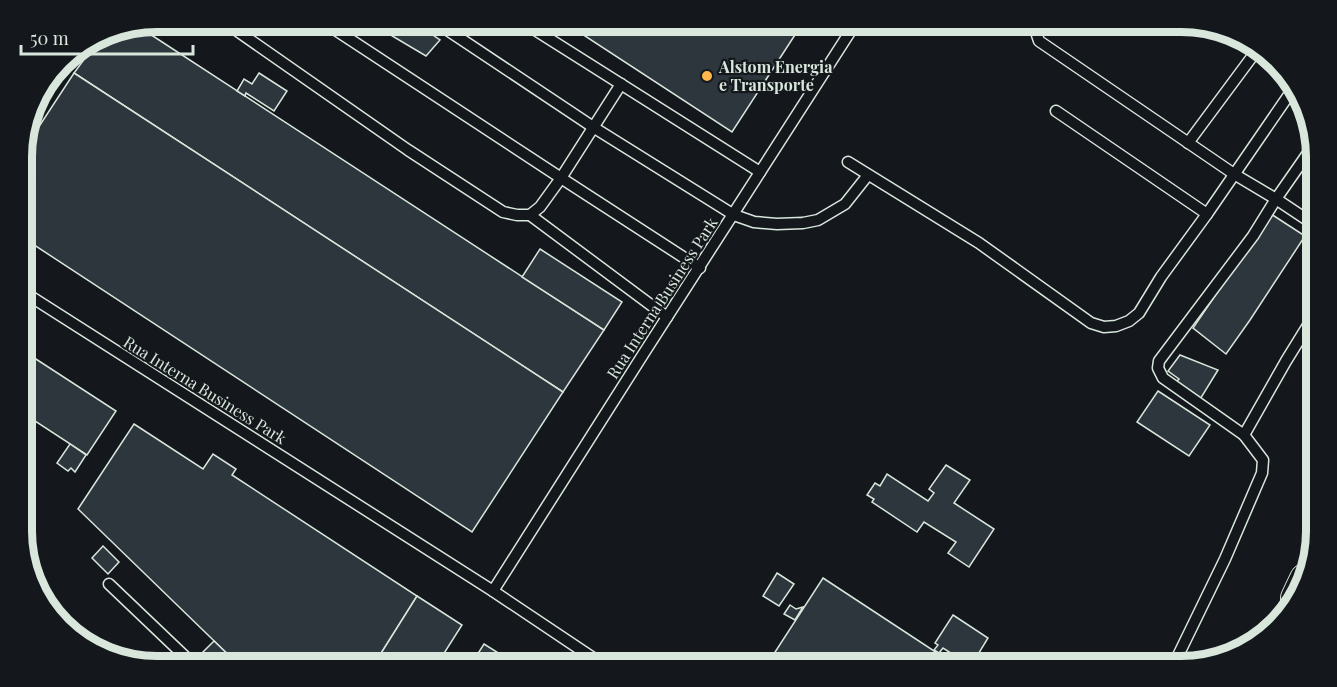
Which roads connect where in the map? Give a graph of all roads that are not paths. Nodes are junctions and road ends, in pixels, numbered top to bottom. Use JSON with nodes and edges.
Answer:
{"nodes":[{"id":1,"x":239,"y":32,"type":"edge"},
{"id":2,"x":339,"y":32,"type":"edge"},
{"id":3,"x":450,"y":32,"type":"edge"},
{"id":4,"x":538,"y":32,"type":"edge"},
{"id":5,"x":850,"y":32,"type":"edge"},
{"id":6,"x":1036,"y":32,"type":"edge"},
{"id":7,"x":1253,"y":55,"type":"edge"},
{"id":8,"x":621,"y":84,"type":"junction"},
{"id":9,"x":1289,"y":95,"type":"edge"},
{"id":10,"x":1056,"y":111,"type":"dead end"},
{"id":11,"x":593,"y":127,"type":"junction"},
{"id":12,"x":1188,"y":143,"type":"junction"},
{"id":13,"x":1306,"y":156,"type":"edge"},
{"id":14,"x":848,"y":162,"type":"dead end"},
{"id":15,"x":760,"y":172,"type":"junction"},
{"id":16,"x":1234,"y":174,"type":"junction"},
{"id":17,"x":868,"y":175,"type":"junction"},
{"id":18,"x":561,"y":178,"type":"junction"},
{"id":19,"x":1276,"y":199,"type":"junction"},
{"id":20,"x":530,"y":214,"type":"junction"},
{"id":21,"x":1207,"y":214,"type":"junction"},
{"id":22,"x":734,"y":215,"type":"junction"},
{"id":23,"x":1306,"y":219,"type":"edge"},
{"id":24,"x":700,"y":268,"type":"junction"},
{"id":25,"x":32,"y":297,"type":"edge"},
{"id":26,"x":666,"y":317,"type":"junction"},
{"id":27,"x":1306,"y":329,"type":"edge"},
{"id":28,"x":1244,"y":435,"type":"junction"},
{"id":29,"x":109,"y":584,"type":"dead end"},
{"id":30,"x":493,"y":591,"type":"junction"},
{"id":31,"x":1178,"y":655,"type":"edge"},
{"id":32,"x":184,"y":656,"type":"edge"},
{"id":33,"x":589,"y":656,"type":"edge"}],
"edges":[{"from":1,"to":20,"type":"lane"},
{"from":2,"to":18,"type":"lane"},
{"from":3,"to":11,"type":"lane"},
{"from":4,"to":8,"type":"lane"},
{"from":5,"to":15,"type":"lane","name":"Rua Interna Business Park"},
{"from":6,"to":12,"type":"lane"},
{"from":7,"to":12,"type":"lane"},
{"from":8,"to":11,"type":"lane"},
{"from":8,"to":15,"type":"lane"},
{"from":9,"to":16,"type":"lane"},
{"from":10,"to":21,"type":"lane"},
{"from":11,"to":18,"type":"lane"},
{"from":11,"to":22,"type":"lane"},
{"from":12,"to":16,"type":"lane"},
{"from":13,"to":19,"type":"lane"},
{"from":14,"to":17,"type":"lane"},
{"from":15,"to":22,"type":"lane","name":"Rua Interna Business Park"},
{"from":16,"to":19,"type":"lane"},
{"from":16,"to":21,"type":"lane"},
{"from":17,"to":21,"type":"lane"},
{"from":17,"to":22,"type":"lane"},
{"from":18,"to":20,"type":"lane"},
{"from":18,"to":24,"type":"lane"},
{"from":19,"to":23,"type":"lane"},
{"from":19,"to":28,"type":"lane"},
{"from":20,"to":26,"type":"lane"},
{"from":22,"to":24,"type":"lane","name":"Rua Interna Business Park"},
{"from":24,"to":26,"type":"lane","name":"Rua Interna Business Park"},
{"from":25,"to":30,"type":"lane","name":"Rua Interna Business Park"},
{"from":26,"to":30,"type":"lane","name":"Rua Interna Business Park"},
{"from":27,"to":28,"type":"lane"},
{"from":28,"to":31,"type":"lane"},
{"from":29,"to":32,"type":"lane"},
{"from":30,"to":33,"type":"lane","name":"Rua Interna Business Park"}]}
